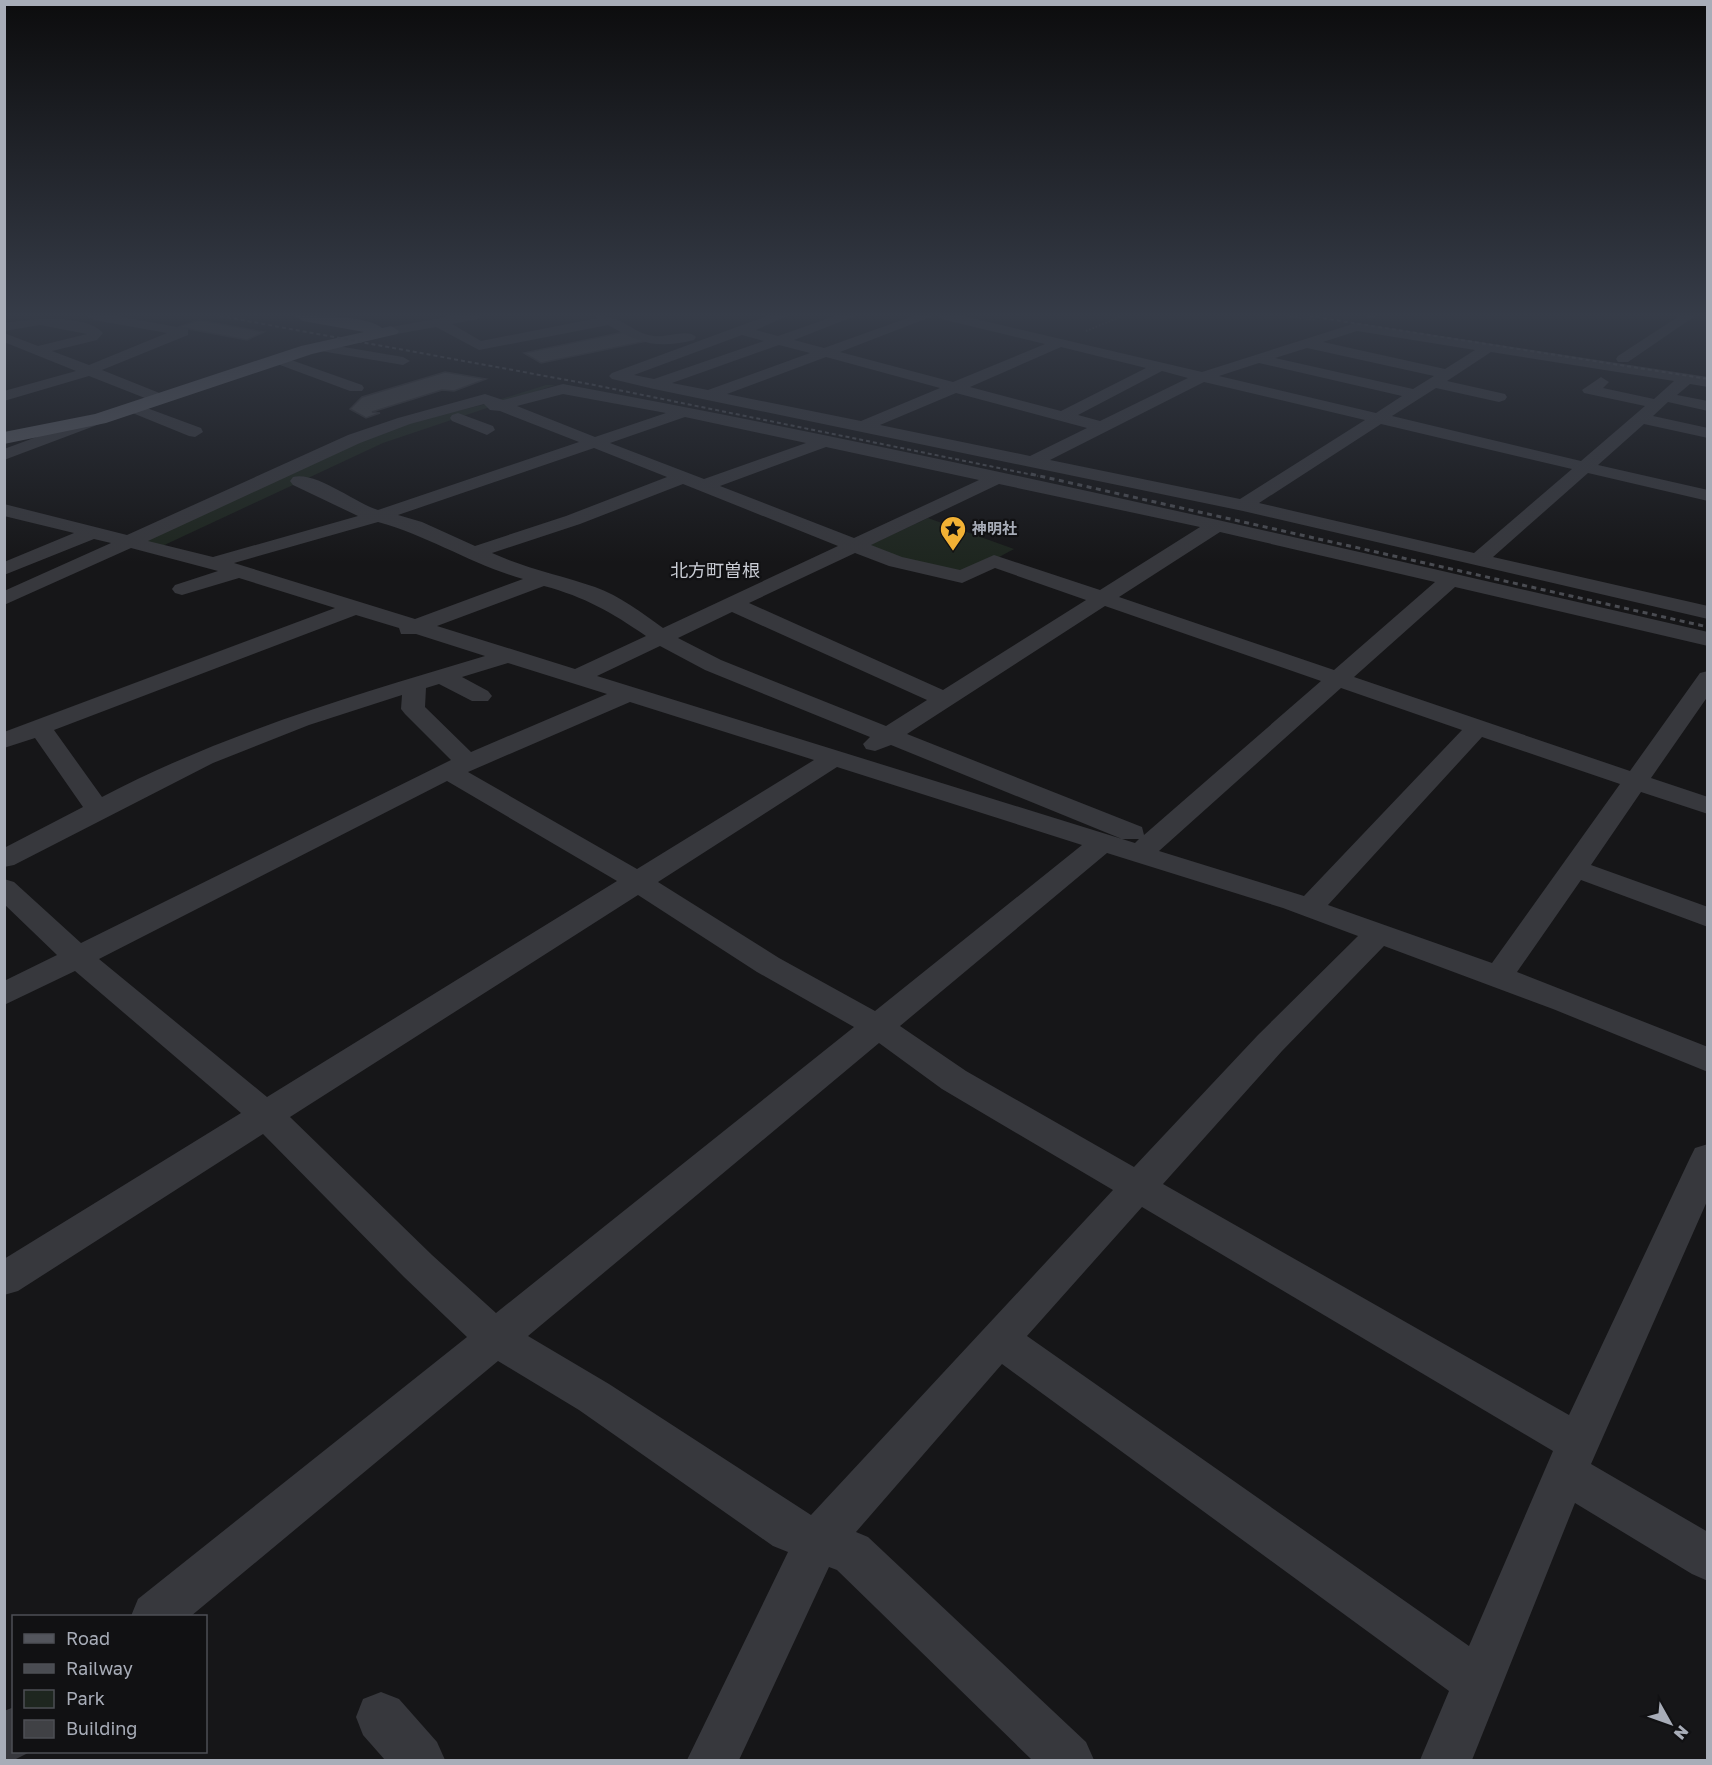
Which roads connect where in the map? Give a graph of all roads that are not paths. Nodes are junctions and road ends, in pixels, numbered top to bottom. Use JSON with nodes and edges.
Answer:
{"nodes":[{"id":1,"x":527,"y":398,"type":"edge"},
{"id":2,"x":612,"y":398,"type":"edge"},
{"id":3,"x":725,"y":398,"type":"edge"},
{"id":4,"x":928,"y":398,"type":"edge"},
{"id":5,"x":993,"y":398,"type":"edge"},
{"id":6,"x":1098,"y":398,"type":"edge"},
{"id":7,"x":1159,"y":398,"type":"edge"},
{"id":8,"x":1293,"y":398,"type":"edge"},
{"id":9,"x":1408,"y":398,"type":"edge"},
{"id":10,"x":1644,"y":398,"type":"edge"},
{"id":11,"x":1664,"y":398,"type":"edge"},
{"id":12,"x":161,"y":399,"type":"edge"},
{"id":13,"x":1661,"y":401,"type":"junction"},
{"id":14,"x":502,"y":405,"type":"junction"},
{"id":15,"x":1707,"y":406,"type":"edge"},
{"id":16,"x":136,"y":409,"type":"junction"},
{"id":17,"x":684,"y":412,"type":"junction"},
{"id":18,"x":1064,"y":416,"type":"junction"},
{"id":19,"x":458,"y":418,"type":"junction"},
{"id":20,"x":1378,"y":418,"type":"junction"},
{"id":21,"x":99,"y":419,"type":"junction"},
{"id":22,"x":1641,"y":419,"type":"junction"},
{"id":23,"x":862,"y":427,"type":"junction"},
{"id":24,"x":1102,"y":427,"type":"junction"},
{"id":25,"x":487,"y":430,"type":"dead end"},
{"id":26,"x":195,"y":432,"type":"dead end"},
{"id":27,"x":1707,"y":433,"type":"edge"},
{"id":28,"x":4,"y":438,"type":"edge"},
{"id":29,"x":826,"y":441,"type":"junction"},
{"id":30,"x":593,"y":442,"type":"junction"},
{"id":31,"x":4,"y":455,"type":"edge"},
{"id":32,"x":1034,"y":461,"type":"junction"},
{"id":33,"x":1584,"y":467,"type":"junction"},
{"id":34,"x":999,"y":477,"type":"junction"},
{"id":35,"x":682,"y":478,"type":"junction"},
{"id":36,"x":298,"y":482,"type":"junction"},
{"id":37,"x":703,"y":486,"type":"junction"},
{"id":38,"x":442,"y":493,"type":"junction"},
{"id":39,"x":1707,"y":496,"type":"edge"},
{"id":40,"x":471,"y":504,"type":"dead end"},
{"id":41,"x":1243,"y":505,"type":"junction"},
{"id":42,"x":4,"y":510,"type":"edge"},
{"id":43,"x":377,"y":516,"type":"junction"},
{"id":44,"x":39,"y":520,"type":"junction"},
{"id":45,"x":1216,"y":525,"type":"junction"},
{"id":46,"x":4,"y":532,"type":"edge"},
{"id":47,"x":94,"y":532,"type":"junction"},
{"id":48,"x":130,"y":541,"type":"junction"},
{"id":49,"x":855,"y":545,"type":"junction"},
{"id":50,"x":158,"y":548,"type":"junction"},
{"id":51,"x":477,"y":552,"type":"junction"},
{"id":52,"x":1479,"y":559,"type":"junction"},
{"id":53,"x":213,"y":563,"type":"junction"},
{"id":54,"x":4,"y":569,"type":"edge"},
{"id":55,"x":238,"y":571,"type":"junction"},
{"id":56,"x":1452,"y":578,"type":"junction"},
{"id":57,"x":543,"y":579,"type":"junction"},
{"id":58,"x":182,"y":590,"type":"dead end"},
{"id":59,"x":1103,"y":597,"type":"junction"},
{"id":60,"x":733,"y":604,"type":"junction"},
{"id":61,"x":9,"y":607,"type":"edge"},
{"id":62,"x":355,"y":608,"type":"junction"},
{"id":63,"x":1707,"y":613,"type":"edge"},
{"id":64,"x":412,"y":637,"type":"junction"},
{"id":65,"x":660,"y":637,"type":"junction"},
{"id":66,"x":1707,"y":639,"type":"edge"},
{"id":67,"x":507,"y":656,"type":"junction"},
{"id":68,"x":442,"y":676,"type":"junction"},
{"id":69,"x":577,"y":677,"type":"junction"},
{"id":70,"x":1707,"y":678,"type":"edge"},
{"id":71,"x":1336,"y":680,"type":"junction"},
{"id":72,"x":415,"y":684,"type":"junction"},
{"id":73,"x":630,"y":693,"type":"junction"},
{"id":74,"x":480,"y":696,"type":"dead end"},
{"id":75,"x":944,"y":699,"type":"junction"},
{"id":76,"x":40,"y":728,"type":"junction"},
{"id":77,"x":1477,"y":728,"type":"junction"},
{"id":78,"x":887,"y":736,"type":"junction"},
{"id":79,"x":4,"y":741,"type":"edge"},
{"id":80,"x":839,"y":761,"type":"junction"},
{"id":81,"x":458,"y":767,"type":"junction"},
{"id":82,"x":1633,"y":782,"type":"junction"},
{"id":83,"x":1707,"y":806,"type":"edge"},
{"id":84,"x":99,"y":811,"type":"junction"},
{"id":85,"x":1103,"y":842,"type":"junction"},
{"id":86,"x":1147,"y":847,"type":"junction"},
{"id":87,"x":4,"y":859,"type":"edge"},
{"id":88,"x":1574,"y":868,"type":"junction"},
{"id":89,"x":638,"y":882,"type":"junction"},
{"id":90,"x":4,"y":888,"type":"edge"},
{"id":91,"x":1310,"y":908,"type":"junction"},
{"id":92,"x":1707,"y":918,"type":"edge"},
{"id":93,"x":1378,"y":934,"type":"junction"},
{"id":94,"x":78,"y":957,"type":"junction"},
{"id":95,"x":1498,"y":977,"type":"junction"},
{"id":96,"x":4,"y":994,"type":"edge"},
{"id":97,"x":877,"y":1026,"type":"junction"},
{"id":98,"x":1707,"y":1060,"type":"edge"},
{"id":99,"x":266,"y":1115,"type":"junction"},
{"id":100,"x":1707,"y":1158,"type":"edge"},
{"id":101,"x":1139,"y":1185,"type":"junction"},
{"id":102,"x":4,"y":1279,"type":"edge"},
{"id":103,"x":496,"y":1338,"type":"junction"},
{"id":104,"x":999,"y":1339,"type":"junction"},
{"id":105,"x":1571,"y":1458,"type":"junction"},
{"id":106,"x":818,"y":1541,"type":"junction"},
{"id":107,"x":1707,"y":1558,"type":"edge"},
{"id":108,"x":157,"y":1615,"type":"edge"},
{"id":109,"x":1478,"y":1682,"type":"junction"},
{"id":110,"x":381,"y":1717,"type":"dead end"},
{"id":111,"x":419,"y":1761,"type":"edge"},
{"id":112,"x":713,"y":1761,"type":"edge"},
{"id":113,"x":1068,"y":1761,"type":"edge"},
{"id":114,"x":1446,"y":1761,"type":"edge"}],
"edges":[{"from":1,"to":14,"type":"street"},
{"from":2,"to":17,"type":"street"},
{"from":3,"to":23,"type":"street"},
{"from":4,"to":23,"type":"street"},
{"from":5,"to":18,"type":"street"},
{"from":6,"to":18,"type":"street"},
{"from":7,"to":24,"type":"street"},
{"from":8,"to":20,"type":"street"},
{"from":9,"to":20,"type":"street"},
{"from":10,"to":13,"type":"street"},
{"from":11,"to":13,"type":"street"},
{"from":12,"to":16,"type":"main road"},
{"from":13,"to":15,"type":"street"},
{"from":13,"to":22,"type":"street"},
{"from":14,"to":19,"type":"street"},
{"from":14,"to":30,"type":"street"},
{"from":14,"to":48,"type":"street"},
{"from":16,"to":21,"type":"main road"},
{"from":16,"to":26,"type":"street"},
{"from":17,"to":29,"type":"street"},
{"from":17,"to":30,"type":"street"},
{"from":18,"to":24,"type":"street"},
{"from":19,"to":25,"type":"street"},
{"from":19,"to":36,"type":"street"},
{"from":20,"to":33,"type":"street"},
{"from":20,"to":41,"type":"street"},
{"from":21,"to":28,"type":"main road"},
{"from":21,"to":31,"type":"street"},
{"from":22,"to":27,"type":"street"},
{"from":22,"to":33,"type":"street"},
{"from":23,"to":32,"type":"street"},
{"from":24,"to":32,"type":"street"},
{"from":29,"to":34,"type":"street"},
{"from":29,"to":37,"type":"street"},
{"from":30,"to":35,"type":"street"},
{"from":30,"to":38,"type":"street"},
{"from":32,"to":41,"type":"street"},
{"from":33,"to":39,"type":"street"},
{"from":33,"to":52,"type":"street"},
{"from":34,"to":45,"type":"street"},
{"from":34,"to":49,"type":"street"},
{"from":35,"to":37,"type":"street"},
{"from":35,"to":51,"type":"street"},
{"from":36,"to":43,"type":"street"},
{"from":36,"to":50,"type":"street"},
{"from":37,"to":49,"type":"street"},
{"from":38,"to":40,"type":"street"},
{"from":38,"to":43,"type":"street"},
{"from":41,"to":52,"type":"street"},
{"from":42,"to":44,"type":"street"},
{"from":43,"to":51,"type":"street"},
{"from":43,"to":53,"type":"street"},
{"from":44,"to":46,"type":"street"},
{"from":44,"to":47,"type":"street"},
{"from":45,"to":56,"type":"street"},
{"from":45,"to":59,"type":"street"},
{"from":47,"to":48,"type":"street"},
{"from":47,"to":54,"type":"street"},
{"from":48,"to":50,"type":"street"},
{"from":48,"to":61,"type":"street"},
{"from":49,"to":59,"type":"street"},
{"from":49,"to":60,"type":"street"},
{"from":50,"to":53,"type":"street"},
{"from":50,"to":61,"type":"street"},
{"from":51,"to":57,"type":"street"},
{"from":52,"to":63,"type":"street"},
{"from":53,"to":55,"type":"street"},
{"from":55,"to":58,"type":"street"},
{"from":55,"to":62,"type":"street"},
{"from":56,"to":66,"type":"street"},
{"from":56,"to":71,"type":"street"},
{"from":57,"to":64,"type":"street"},
{"from":57,"to":65,"type":"street"},
{"from":59,"to":71,"type":"street"},
{"from":59,"to":75,"type":"street"},
{"from":60,"to":65,"type":"street"},
{"from":60,"to":75,"type":"street"},
{"from":62,"to":64,"type":"street"},
{"from":62,"to":76,"type":"street"},
{"from":64,"to":67,"type":"street"},
{"from":65,"to":69,"type":"street"},
{"from":65,"to":78,"type":"street"},
{"from":67,"to":68,"type":"street"},
{"from":67,"to":69,"type":"street"},
{"from":68,"to":72,"type":"street"},
{"from":68,"to":74,"type":"street"},
{"from":69,"to":73,"type":"street"},
{"from":70,"to":82,"type":"street"},
{"from":71,"to":77,"type":"street"},
{"from":71,"to":86,"type":"street"},
{"from":72,"to":81,"type":"street"},
{"from":72,"to":84,"type":"street"},
{"from":73,"to":80,"type":"street"},
{"from":73,"to":81,"type":"street"},
{"from":75,"to":78,"type":"street"},
{"from":76,"to":79,"type":"street"},
{"from":76,"to":84,"type":"street"},
{"from":77,"to":82,"type":"street"},
{"from":77,"to":91,"type":"street"},
{"from":78,"to":80,"type":"street"},
{"from":78,"to":86,"type":"street"},
{"from":80,"to":85,"type":"street"},
{"from":80,"to":89,"type":"street"},
{"from":81,"to":89,"type":"street"},
{"from":81,"to":94,"type":"street"},
{"from":82,"to":83,"type":"street"},
{"from":82,"to":88,"type":"street"},
{"from":84,"to":87,"type":"street"},
{"from":85,"to":86,"type":"street"},
{"from":85,"to":97,"type":"street"},
{"from":86,"to":91,"type":"street"},
{"from":88,"to":92,"type":"street"},
{"from":88,"to":95,"type":"street"},
{"from":89,"to":97,"type":"street"},
{"from":89,"to":99,"type":"street"},
{"from":90,"to":94,"type":"street"},
{"from":91,"to":93,"type":"street"},
{"from":93,"to":95,"type":"street"},
{"from":93,"to":101,"type":"street"},
{"from":94,"to":96,"type":"street"},
{"from":94,"to":99,"type":"street"},
{"from":95,"to":98,"type":"street"},
{"from":97,"to":101,"type":"street"},
{"from":97,"to":103,"type":"street"},
{"from":99,"to":102,"type":"street"},
{"from":99,"to":103,"type":"street"},
{"from":100,"to":105,"type":"street"},
{"from":101,"to":104,"type":"street"},
{"from":101,"to":105,"type":"street"},
{"from":103,"to":106,"type":"street"},
{"from":103,"to":108,"type":"street"},
{"from":104,"to":106,"type":"street"},
{"from":104,"to":109,"type":"street"},
{"from":105,"to":107,"type":"street"},
{"from":105,"to":109,"type":"street"},
{"from":106,"to":112,"type":"street"},
{"from":106,"to":113,"type":"street"},
{"from":109,"to":114,"type":"street"},
{"from":110,"to":111,"type":"street"}]}
